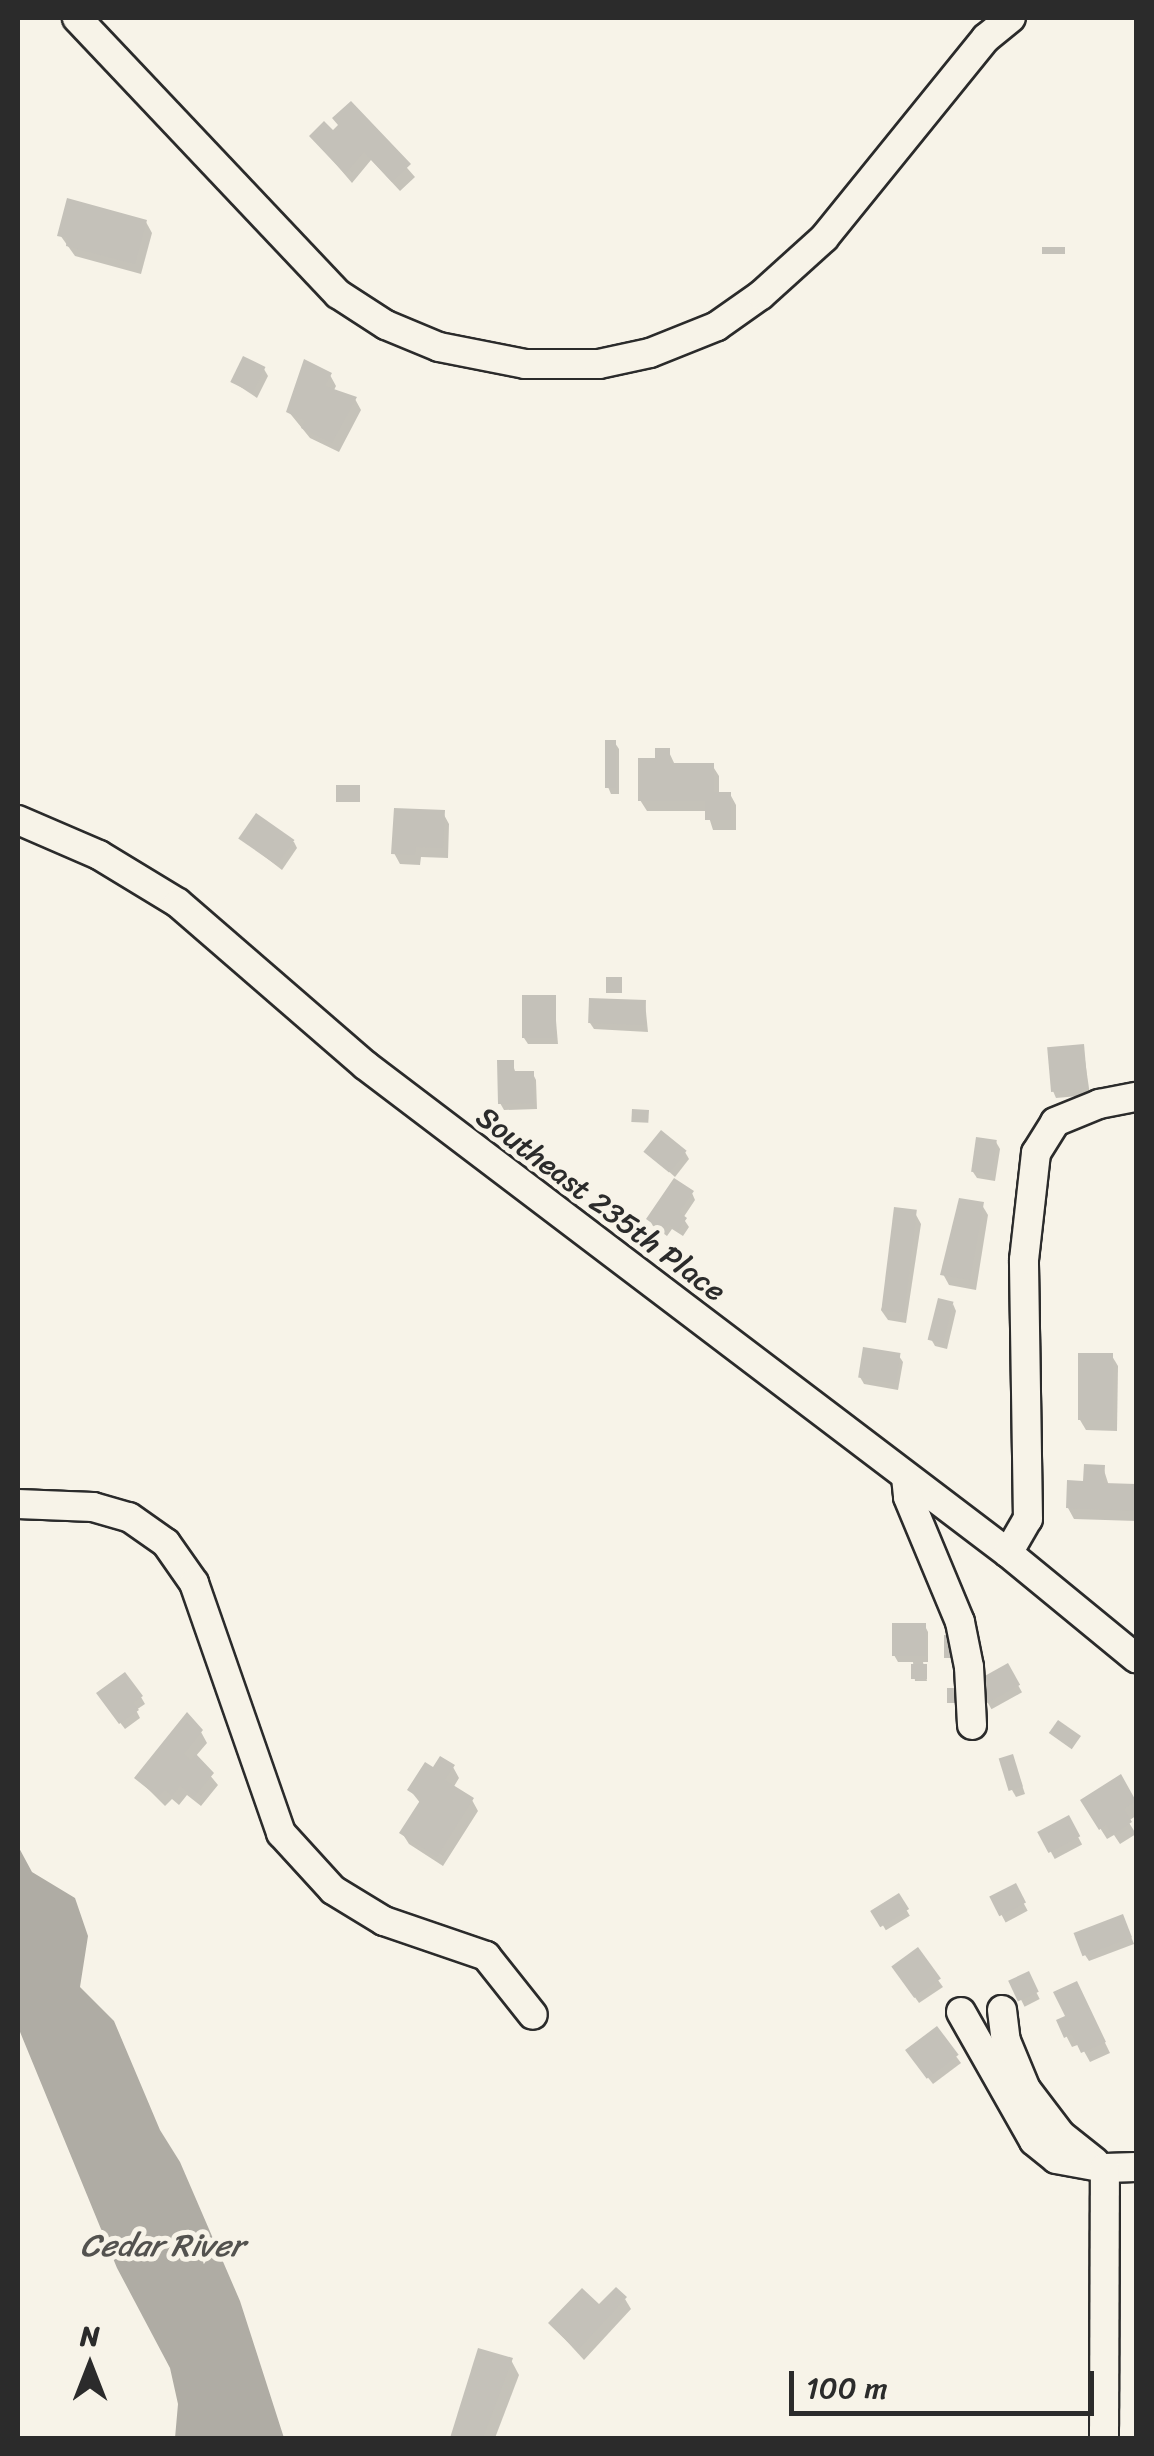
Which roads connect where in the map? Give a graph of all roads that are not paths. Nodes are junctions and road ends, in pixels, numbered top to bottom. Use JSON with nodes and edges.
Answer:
{"nodes":[{"id":1,"x":77,"y":18,"type":"edge"},
{"id":2,"x":1011,"y":18,"type":"edge"},
{"id":3,"x":18,"y":820,"type":"edge"},
{"id":4,"x":1136,"y":1097,"type":"edge"},
{"id":5,"x":906,"y":1476,"type":"junction"},
{"id":6,"x":18,"y":1504,"type":"edge"},
{"id":7,"x":1008,"y":1553,"type":"junction"},
{"id":8,"x":1136,"y":1658,"type":"edge"},
{"id":9,"x":972,"y":1726,"type":"dead end"},
{"id":10,"x":1002,"y":2010,"type":"dead end"},
{"id":11,"x":960,"y":2012,"type":"dead end"},
{"id":12,"x":533,"y":2015,"type":"dead end"},
{"id":13,"x":1136,"y":2167,"type":"edge"},
{"id":14,"x":1105,"y":2168,"type":"junction"},
{"id":15,"x":1104,"y":2438,"type":"edge"}],
"edges":[{"from":1,"to":2,"type":"street"},
{"from":3,"to":5,"type":"street","name":"Southeast 235th Place"},
{"from":4,"to":7,"type":"street"},
{"from":5,"to":7,"type":"street","name":"Southeast 235th Place"},
{"from":5,"to":9,"type":"street"},
{"from":6,"to":12,"type":"street"},
{"from":7,"to":8,"type":"street","name":"Southeast 235th Place"},
{"from":10,"to":14,"type":"street"},
{"from":11,"to":14,"type":"street"},
{"from":13,"to":14,"type":"street"},
{"from":14,"to":15,"type":"street"}]}
